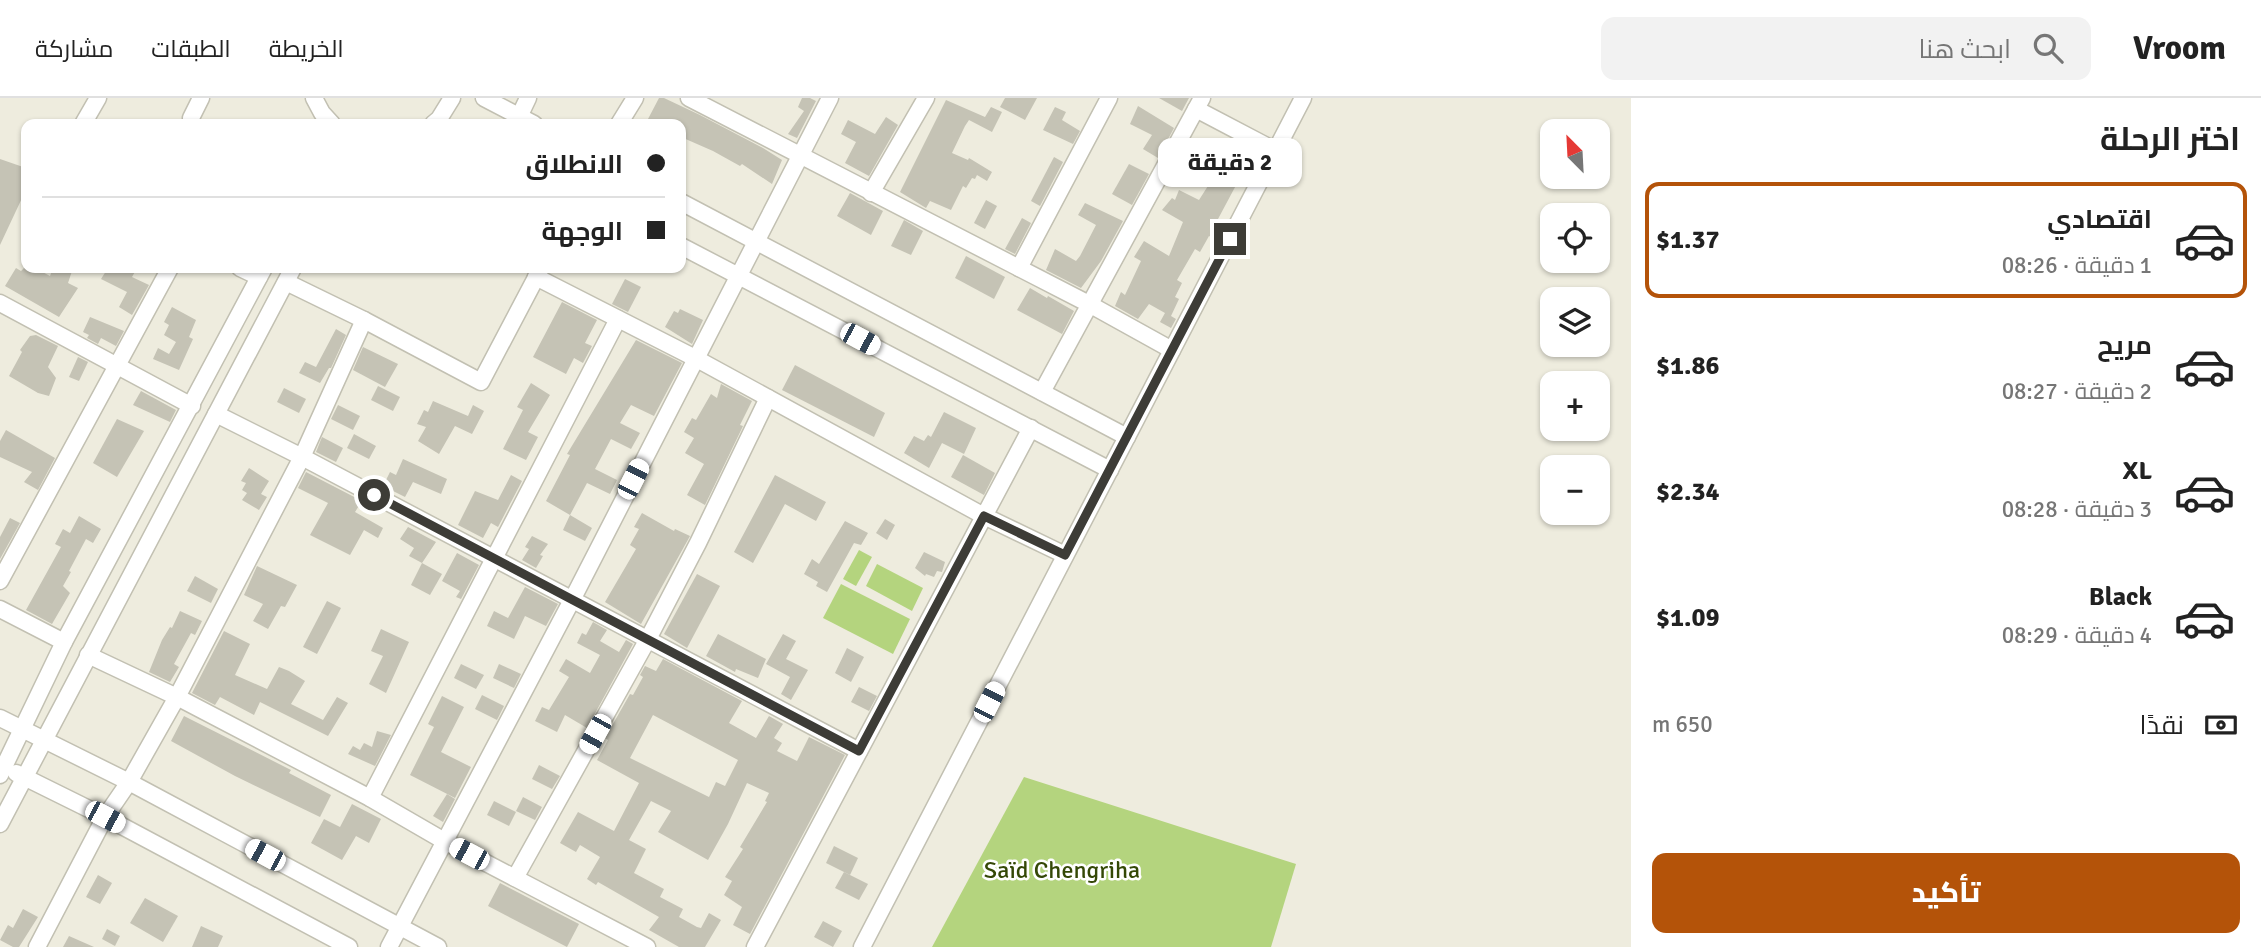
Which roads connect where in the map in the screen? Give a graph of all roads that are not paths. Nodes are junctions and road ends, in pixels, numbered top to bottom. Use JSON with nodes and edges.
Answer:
{"nodes":[{"id":1,"x":98,"y":98,"type":"edge"},
{"id":2,"x":201,"y":98,"type":"edge"},
{"id":3,"x":314,"y":98,"type":"edge"},
{"id":4,"x":452,"y":98,"type":"edge"},
{"id":5,"x":484,"y":98,"type":"edge"},
{"id":6,"x":528,"y":98,"type":"edge"},
{"id":7,"x":635,"y":98,"type":"edge"},
{"id":8,"x":689,"y":98,"type":"edge"},
{"id":9,"x":830,"y":98,"type":"edge"},
{"id":10,"x":926,"y":98,"type":"edge"},
{"id":11,"x":1109,"y":98,"type":"edge"},
{"id":12,"x":1303,"y":98,"type":"edge"},
{"id":13,"x":1199,"y":104,"type":"edge"},
{"id":14,"x":86,"y":119,"type":"edge"},
{"id":15,"x":191,"y":119,"type":"edge"},
{"id":16,"x":327,"y":119,"type":"edge"},
{"id":17,"x":442,"y":119,"type":"edge"},
{"id":18,"x":524,"y":119,"type":"edge"},
{"id":19,"x":526,"y":119,"type":"edge"},
{"id":20,"x":622,"y":119,"type":"edge"},
{"id":21,"x":1276,"y":151,"type":"junction"},
{"id":22,"x":799,"y":156,"type":"junction"},
{"id":23,"x":871,"y":192,"type":"junction"},
{"id":24,"x":686,"y":205,"type":"edge"},
{"id":25,"x":756,"y":241,"type":"junction"},
{"id":26,"x":686,"y":249,"type":"edge"},
{"id":27,"x":1018,"y":268,"type":"junction"},
{"id":28,"x":167,"y":273,"type":"edge"},
{"id":29,"x":260,"y":273,"type":"edge"},
{"id":30,"x":538,"y":273,"type":"edge"},
{"id":31,"x":541,"y":273,"type":"edge"},
{"id":32,"x":289,"y":275,"type":"edge"},
{"id":33,"x":738,"y":275,"type":"junction"},
{"id":34,"x":0,"y":303,"type":"edge"},
{"id":35,"x":1088,"y":304,"type":"junction"},
{"id":36,"x":618,"y":319,"type":"junction"},
{"id":37,"x":364,"y":320,"type":"junction"},
{"id":38,"x":1172,"y":350,"type":"junction"},
{"id":39,"x":695,"y":358,"type":"junction"},
{"id":40,"x":118,"y":366,"type":"junction"},
{"id":41,"x":1042,"y":392,"type":"junction"},
{"id":42,"x":768,"y":398,"type":"junction"},
{"id":43,"x":192,"y":406,"type":"junction"},
{"id":44,"x":216,"y":414,"type":"junction"},
{"id":45,"x":1031,"y":428,"type":"junction"},
{"id":46,"x":1127,"y":437,"type":"junction"},
{"id":47,"x":302,"y":457,"type":"junction"},
{"id":48,"x":1110,"y":470,"type":"junction"},
{"id":49,"x":984,"y":516,"type":"junction"},
{"id":50,"x":1065,"y":555,"type":"junction"},
{"id":51,"x":494,"y":559,"type":"junction"},
{"id":52,"x":0,"y":581,"type":"edge"},
{"id":53,"x":572,"y":600,"type":"junction"},
{"id":54,"x":0,"y":609,"type":"edge"},
{"id":55,"x":648,"y":639,"type":"junction"},
{"id":56,"x":64,"y":642,"type":"junction"},
{"id":57,"x":88,"y":655,"type":"junction"},
{"id":58,"x":177,"y":697,"type":"junction"},
{"id":59,"x":0,"y":718,"type":"edge"},
{"id":60,"x":23,"y":730,"type":"junction"},
{"id":61,"x":43,"y":740,"type":"junction"},
{"id":62,"x":859,"y":751,"type":"junction"},
{"id":63,"x":1,"y":769,"type":"edge"},
{"id":64,"x":24,"y":776,"type":"junction"},
{"id":65,"x":129,"y":782,"type":"junction"},
{"id":66,"x":370,"y":798,"type":"junction"},
{"id":67,"x":105,"y":817,"type":"junction"},
{"id":68,"x":0,"y":824,"type":"edge"},
{"id":69,"x":446,"y":842,"type":"junction"},
{"id":70,"x":515,"y":878,"type":"junction"},
{"id":71,"x":401,"y":927,"type":"junction"},
{"id":72,"x":37,"y":947,"type":"edge"},
{"id":73,"x":349,"y":947,"type":"edge"},
{"id":74,"x":389,"y":947,"type":"edge"},
{"id":75,"x":438,"y":947,"type":"edge"},
{"id":76,"x":647,"y":947,"type":"edge"},
{"id":77,"x":755,"y":947,"type":"edge"},
{"id":78,"x":862,"y":947,"type":"edge"}],
"edges":[{"from":1,"to":14,"type":"street"},
{"from":2,"to":15,"type":"street"},
{"from":3,"to":16,"type":"street"},
{"from":4,"to":17,"type":"street"},
{"from":5,"to":18,"type":"street"},
{"from":6,"to":19,"type":"street"},
{"from":7,"to":20,"type":"street"},
{"from":8,"to":22,"type":"street"},
{"from":9,"to":22,"type":"street"},
{"from":10,"to":23,"type":"street"},
{"from":11,"to":27,"type":"street"},
{"from":12,"to":21,"type":"street"},
{"from":13,"to":21,"type":"street"},
{"from":13,"to":35,"type":"street"},
{"from":21,"to":38,"type":"street"},
{"from":22,"to":23,"type":"street"},
{"from":22,"to":25,"type":"street"},
{"from":23,"to":27,"type":"street"},
{"from":24,"to":25,"type":"street"},
{"from":25,"to":33,"type":"street"},
{"from":25,"to":41,"type":"street"},
{"from":26,"to":33,"type":"street"},
{"from":27,"to":35,"type":"street"},
{"from":28,"to":40,"type":"street"},
{"from":29,"to":43,"type":"street"},
{"from":30,"to":37,"type":"street"},
{"from":31,"to":36,"type":"street"},
{"from":32,"to":37,"type":"street"},
{"from":32,"to":44,"type":"street"},
{"from":33,"to":39,"type":"street"},
{"from":33,"to":45,"type":"street"},
{"from":34,"to":40,"type":"street"},
{"from":35,"to":38,"type":"street"},
{"from":35,"to":41,"type":"street"},
{"from":36,"to":39,"type":"street"},
{"from":36,"to":51,"type":"street"},
{"from":37,"to":47,"type":"street"},
{"from":38,"to":46,"type":"street"},
{"from":39,"to":42,"type":"street"},
{"from":39,"to":53,"type":"street"},
{"from":40,"to":43,"type":"street"},
{"from":40,"to":52,"type":"street"},
{"from":41,"to":46,"type":"street"},
{"from":42,"to":49,"type":"street"},
{"from":42,"to":55,"type":"street"},
{"from":43,"to":56,"type":"street"},
{"from":44,"to":47,"type":"street"},
{"from":44,"to":57,"type":"street"},
{"from":45,"to":48,"type":"street"},
{"from":45,"to":49,"type":"street"},
{"from":46,"to":48,"type":"street"},
{"from":47,"to":51,"type":"street"},
{"from":47,"to":58,"type":"street"},
{"from":48,"to":50,"type":"street"},
{"from":49,"to":50,"type":"street"},
{"from":49,"to":62,"type":"street"},
{"from":50,"to":78,"type":"street"},
{"from":51,"to":53,"type":"street"},
{"from":51,"to":66,"type":"street"},
{"from":53,"to":55,"type":"street"},
{"from":53,"to":69,"type":"street"},
{"from":54,"to":56,"type":"street"},
{"from":55,"to":62,"type":"street"},
{"from":55,"to":70,"type":"street"},
{"from":56,"to":60,"type":"street"},
{"from":57,"to":58,"type":"street"},
{"from":57,"to":61,"type":"street"},
{"from":58,"to":65,"type":"street"},
{"from":58,"to":66,"type":"street"},
{"from":59,"to":60,"type":"street"},
{"from":60,"to":61,"type":"street"},
{"from":60,"to":63,"type":"street"},
{"from":61,"to":64,"type":"street"},
{"from":61,"to":65,"type":"street"},
{"from":62,"to":77,"type":"street"},
{"from":63,"to":64,"type":"street"},
{"from":64,"to":67,"type":"street"},
{"from":64,"to":68,"type":"street"},
{"from":65,"to":67,"type":"street"},
{"from":65,"to":71,"type":"street"},
{"from":66,"to":69,"type":"street"},
{"from":67,"to":72,"type":"street"},
{"from":67,"to":73,"type":"street"},
{"from":69,"to":70,"type":"street"},
{"from":69,"to":71,"type":"street"},
{"from":70,"to":76,"type":"street"},
{"from":71,"to":74,"type":"street"},
{"from":71,"to":75,"type":"street"}]}
